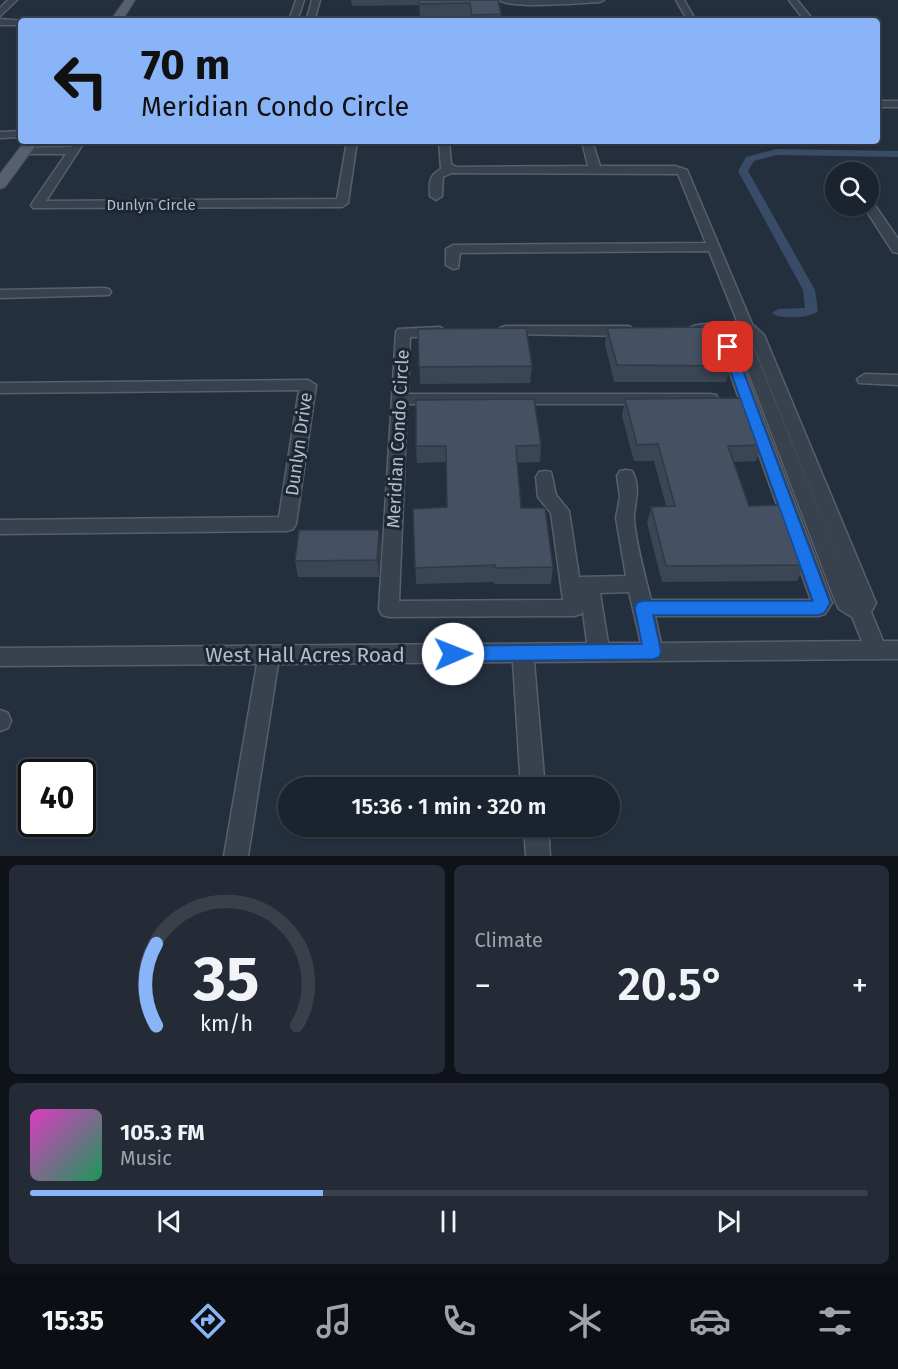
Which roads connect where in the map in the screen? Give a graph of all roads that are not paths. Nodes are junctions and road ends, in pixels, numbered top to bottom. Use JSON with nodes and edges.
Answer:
{"nodes":[{"id":1,"x":13,"y":0,"type":"edge"},
{"id":2,"x":130,"y":0,"type":"edge"},
{"id":3,"x":300,"y":0,"type":"edge"},
{"id":4,"x":316,"y":0,"type":"edge"},
{"id":5,"x":502,"y":0,"type":"edge"},
{"id":6,"x":600,"y":0,"type":"edge"},
{"id":7,"x":681,"y":0,"type":"edge"},
{"id":8,"x":793,"y":0,"type":"edge"},
{"id":9,"x":0,"y":13,"type":"edge"},
{"id":10,"x":116,"y":18,"type":"edge"},
{"id":11,"x":294,"y":18,"type":"edge"},
{"id":12,"x":311,"y":18,"type":"edge"},
{"id":13,"x":690,"y":18,"type":"edge"},
{"id":14,"x":808,"y":18,"type":"edge"},
{"id":15,"x":0,"y":22,"type":"edge"},
{"id":16,"x":18,"y":22,"type":"edge"},
{"id":17,"x":880,"y":104,"type":"edge"},
{"id":18,"x":898,"y":104,"type":"edge"},
{"id":19,"x":0,"y":135,"type":"edge"},
{"id":20,"x":18,"y":140,"type":"edge"},
{"id":21,"x":26,"y":144,"type":"edge"},
{"id":22,"x":52,"y":144,"type":"edge"},
{"id":23,"x":351,"y":144,"type":"edge"},
{"id":24,"x":444,"y":144,"type":"edge"},
{"id":25,"x":588,"y":144,"type":"edge"},
{"id":26,"x":77,"y":145,"type":"edge"},
{"id":27,"x":449,"y":169,"type":"junction"},
{"id":28,"x":596,"y":170,"type":"junction"},
{"id":29,"x":0,"y":184,"type":"edge"},
{"id":30,"x":436,"y":196,"type":"dead end"},
{"id":31,"x":876,"y":216,"type":"edge"},
{"id":32,"x":714,"y":247,"type":"junction"},
{"id":33,"x":898,"y":249,"type":"edge"},
{"id":34,"x":453,"y":265,"type":"dead end"},
{"id":35,"x":0,"y":281,"type":"edge"},
{"id":36,"x":0,"y":292,"type":"edge"},
{"id":37,"x":104,"y":292,"type":"dead end"},
{"id":38,"x":651,"y":330,"type":"edge"},
{"id":39,"x":675,"y":330,"type":"edge"},
{"id":40,"x":462,"y":332,"type":"edge"},
{"id":41,"x":486,"y":332,"type":"edge"},
{"id":42,"x":865,"y":379,"type":"dead end"},
{"id":43,"x":898,"y":380,"type":"edge"},
{"id":44,"x":0,"y":388,"type":"edge"},
{"id":45,"x":399,"y":399,"type":"junction"},
{"id":46,"x":735,"y":399,"type":"junction"},
{"id":47,"x":797,"y":456,"type":"junction"},
{"id":48,"x":626,"y":476,"type":"dead end"},
{"id":49,"x":545,"y":477,"type":"dead end"},
{"id":50,"x":0,"y":528,"type":"edge"},
{"id":51,"x":858,"y":582,"type":"junction"},
{"id":52,"x":837,"y":583,"type":"junction"},
{"id":53,"x":637,"y":584,"type":"junction"},
{"id":54,"x":580,"y":585,"type":"junction"},
{"id":55,"x":643,"y":608,"type":"junction"},
{"id":56,"x":860,"y":611,"type":"junction"},
{"id":57,"x":876,"y":650,"type":"junction"},
{"id":58,"x":898,"y":650,"type":"edge"},
{"id":59,"x":599,"y":652,"type":"junction"},
{"id":60,"x":653,"y":652,"type":"junction"},
{"id":61,"x":523,"y":653,"type":"junction"},
{"id":62,"x":269,"y":655,"type":"junction"},
{"id":63,"x":0,"y":657,"type":"edge"},
{"id":64,"x":532,"y":777,"type":"edge"},
{"id":65,"x":537,"y":837,"type":"edge"},
{"id":66,"x":236,"y":856,"type":"edge"},
{"id":67,"x":538,"y":856,"type":"edge"}],
"edges":[{"from":1,"to":9,"type":"street"},
{"from":2,"to":10,"type":"main road"},
{"from":3,"to":11,"type":"street"},
{"from":4,"to":12,"type":"street"},
{"from":5,"to":6,"type":"street"},
{"from":7,"to":13,"type":"street"},
{"from":8,"to":14,"type":"street"},
{"from":15,"to":16,"type":"street"},
{"from":17,"to":18,"type":"street"},
{"from":19,"to":20,"type":"street"},
{"from":21,"to":29,"type":"main road"},
{"from":22,"to":26,"type":"street"},
{"from":23,"to":26,"type":"street","name":"Dunlyn Circle"},
{"from":24,"to":27,"type":"street"},
{"from":25,"to":28,"type":"street"},
{"from":27,"to":28,"type":"street"},
{"from":27,"to":30,"type":"street"},
{"from":28,"to":32,"type":"street"},
{"from":31,"to":33,"type":"street"},
{"from":32,"to":34,"type":"street"},
{"from":32,"to":47,"type":"street"},
{"from":35,"to":36,"type":"street"},
{"from":36,"to":37,"type":"street"},
{"from":38,"to":41,"type":"street"},
{"from":39,"to":46,"type":"street"},
{"from":40,"to":45,"type":"street","name":"Meridian Condo Circle"},
{"from":42,"to":43,"type":"street"},
{"from":44,"to":50,"type":"street","name":"Dunlyn Drive"},
{"from":45,"to":46,"type":"street"},
{"from":45,"to":54,"type":"street","name":"Meridian Condo Circle"},
{"from":46,"to":55,"type":"street"},
{"from":47,"to":51,"type":"street"},
{"from":47,"to":52,"type":"street"},
{"from":48,"to":53,"type":"street"},
{"from":49,"to":54,"type":"street"},
{"from":51,"to":52,"type":"street"},
{"from":51,"to":56,"type":"street"},
{"from":52,"to":56,"type":"street"},
{"from":53,"to":54,"type":"street"},
{"from":53,"to":55,"type":"street"},
{"from":54,"to":59,"type":"street"},
{"from":55,"to":60,"type":"street"},
{"from":56,"to":57,"type":"street"},
{"from":57,"to":58,"type":"street","name":"West Hall Acres Road"},
{"from":57,"to":60,"type":"street","name":"West Hall Acres Road"},
{"from":59,"to":60,"type":"street","name":"West Hall Acres Road"},
{"from":59,"to":61,"type":"street","name":"West Hall Acres Road"},
{"from":61,"to":62,"type":"street","name":"West Hall Acres Road"},
{"from":61,"to":64,"type":"street"},
{"from":62,"to":63,"type":"street","name":"West Hall Acres Road"},
{"from":62,"to":66,"type":"street"},
{"from":65,"to":67,"type":"street"}]}
